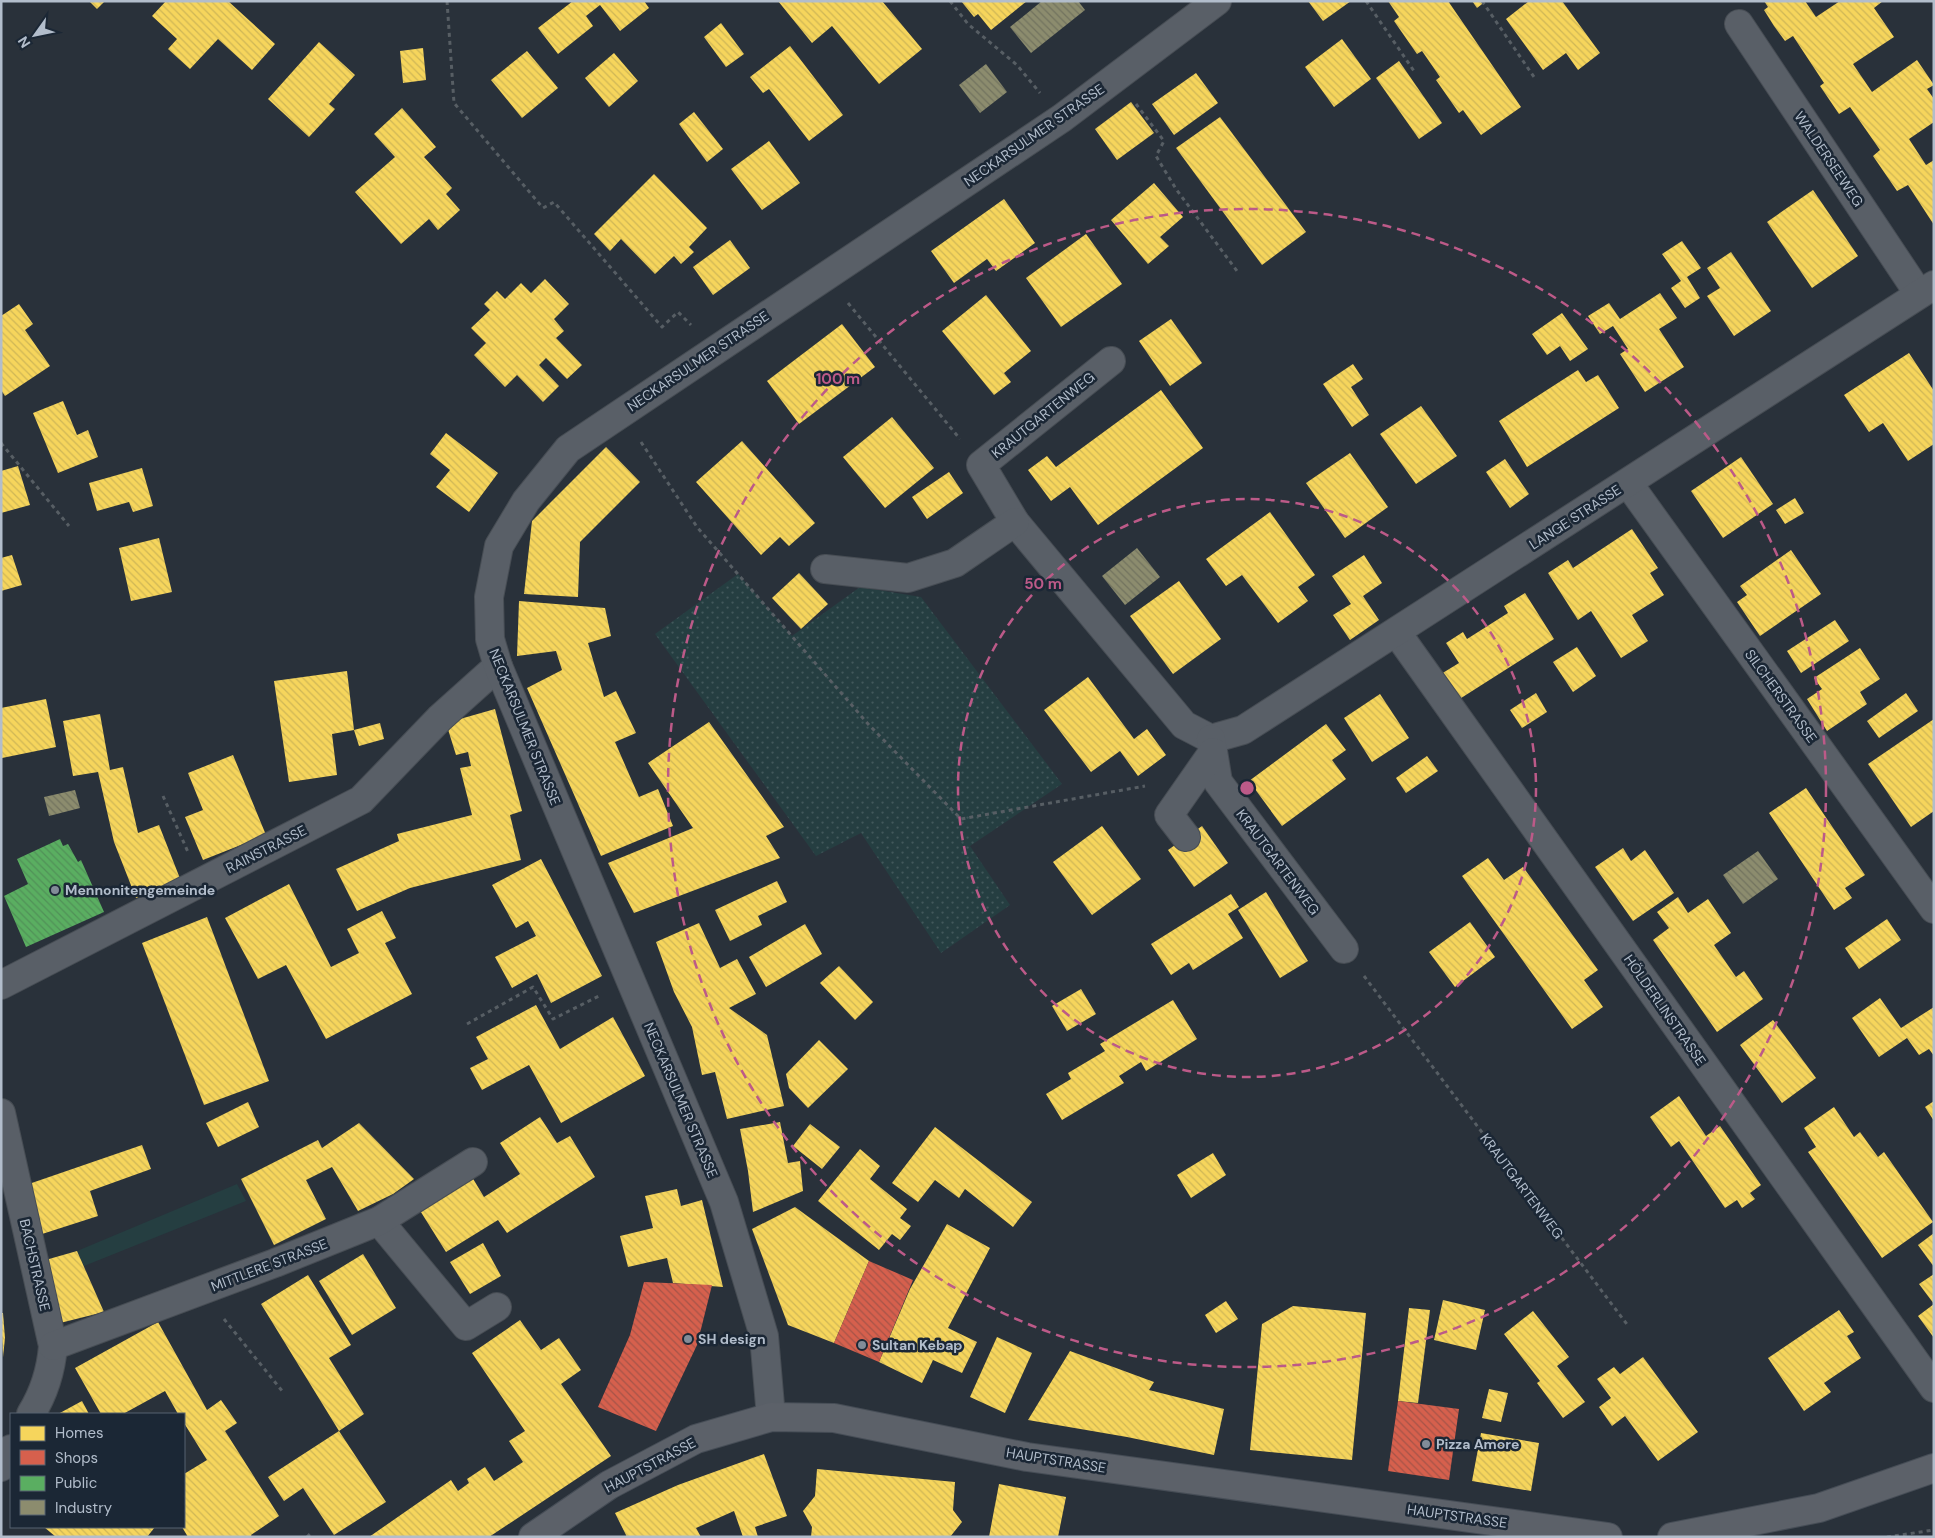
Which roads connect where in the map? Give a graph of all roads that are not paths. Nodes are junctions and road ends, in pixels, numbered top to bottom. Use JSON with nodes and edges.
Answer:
{"nodes":[{"id":1,"x":1217,"y":1,"type":"edge"},
{"id":2,"x":1739,"y":24,"type":"dead end"},
{"id":3,"x":1926,"y":289,"type":"edge"},
{"id":4,"x":1111,"y":361,"type":"dead end"},
{"id":5,"x":1628,"y":483,"type":"junction"},
{"id":6,"x":1015,"y":522,"type":"junction"},
{"id":7,"x":825,"y":569,"type":"dead end"},
{"id":8,"x":1397,"y":633,"type":"junction"},
{"id":9,"x":498,"y":666,"type":"junction"},
{"id":10,"x":1212,"y":746,"type":"junction"},
{"id":11,"x":1186,"y":837,"type":"dead end"},
{"id":12,"x":1934,"y":909,"type":"edge"},
{"id":13,"x":1344,"y":949,"type":"road end"},
{"id":14,"x":1,"y":985,"type":"edge"},
{"id":15,"x":1,"y":1113,"type":"edge"},
{"id":16,"x":474,"y":1162,"type":"dead end"},
{"id":17,"x":379,"y":1221,"type":"junction"},
{"id":18,"x":497,"y":1307,"type":"dead end"},
{"id":19,"x":53,"y":1346,"type":"junction"},
{"id":20,"x":1934,"y":1388,"type":"edge"},
{"id":21,"x":32,"y":1413,"type":"edge"},
{"id":22,"x":771,"y":1417,"type":"junction"},
{"id":23,"x":10,"y":1452,"type":"edge"},
{"id":24,"x":1,"y":1468,"type":"edge"},
{"id":25,"x":1934,"y":1468,"type":"edge"},
{"id":26,"x":533,"y":1537,"type":"edge"},
{"id":27,"x":1608,"y":1537,"type":"edge"},
{"id":28,"x":1672,"y":1537,"type":"edge"}],
"edges":[{"from":1,"to":9,"type":"street","name":"NECKARSULMER STRASSE"},
{"from":2,"to":3,"type":"street","name":"WALDERSEEWEG"},
{"from":3,"to":5,"type":"street","name":"LANGE STRASSE"},
{"from":4,"to":6,"type":"street","name":"KRAUTGARTENWEG"},
{"from":5,"to":8,"type":"street","name":"LANGE STRASSE"},
{"from":5,"to":12,"type":"street","name":"SILCHERSTRASSE"},
{"from":6,"to":7,"type":"street"},
{"from":6,"to":10,"type":"street","name":"KRAUTGARTENWEG"},
{"from":8,"to":10,"type":"street","name":"LANGE STRASSE"},
{"from":8,"to":20,"type":"street","name":"HÖLDERLINSTRASSE"},
{"from":9,"to":14,"type":"street","name":"RAINSTRASSE"},
{"from":9,"to":22,"type":"street","name":"NECKARSULMER STRASSE"},
{"from":10,"to":11,"type":"street"},
{"from":10,"to":13,"type":"street","name":"KRAUTGARTENWEG"},
{"from":15,"to":19,"type":"street","name":"BACHSTRASSE"},
{"from":16,"to":17,"type":"street","name":"MITTLERE STRASSE"},
{"from":17,"to":18,"type":"street"},
{"from":17,"to":19,"type":"street","name":"MITTLERE STRASSE"},
{"from":19,"to":21,"type":"street","name":"BACHSTRASSE"},
{"from":22,"to":26,"type":"main road","name":"HAUPTSTRASSE"},
{"from":22,"to":27,"type":"main road","name":"HAUPTSTRASSE"},
{"from":23,"to":24,"type":"street"},
{"from":25,"to":28,"type":"main road"}]}
